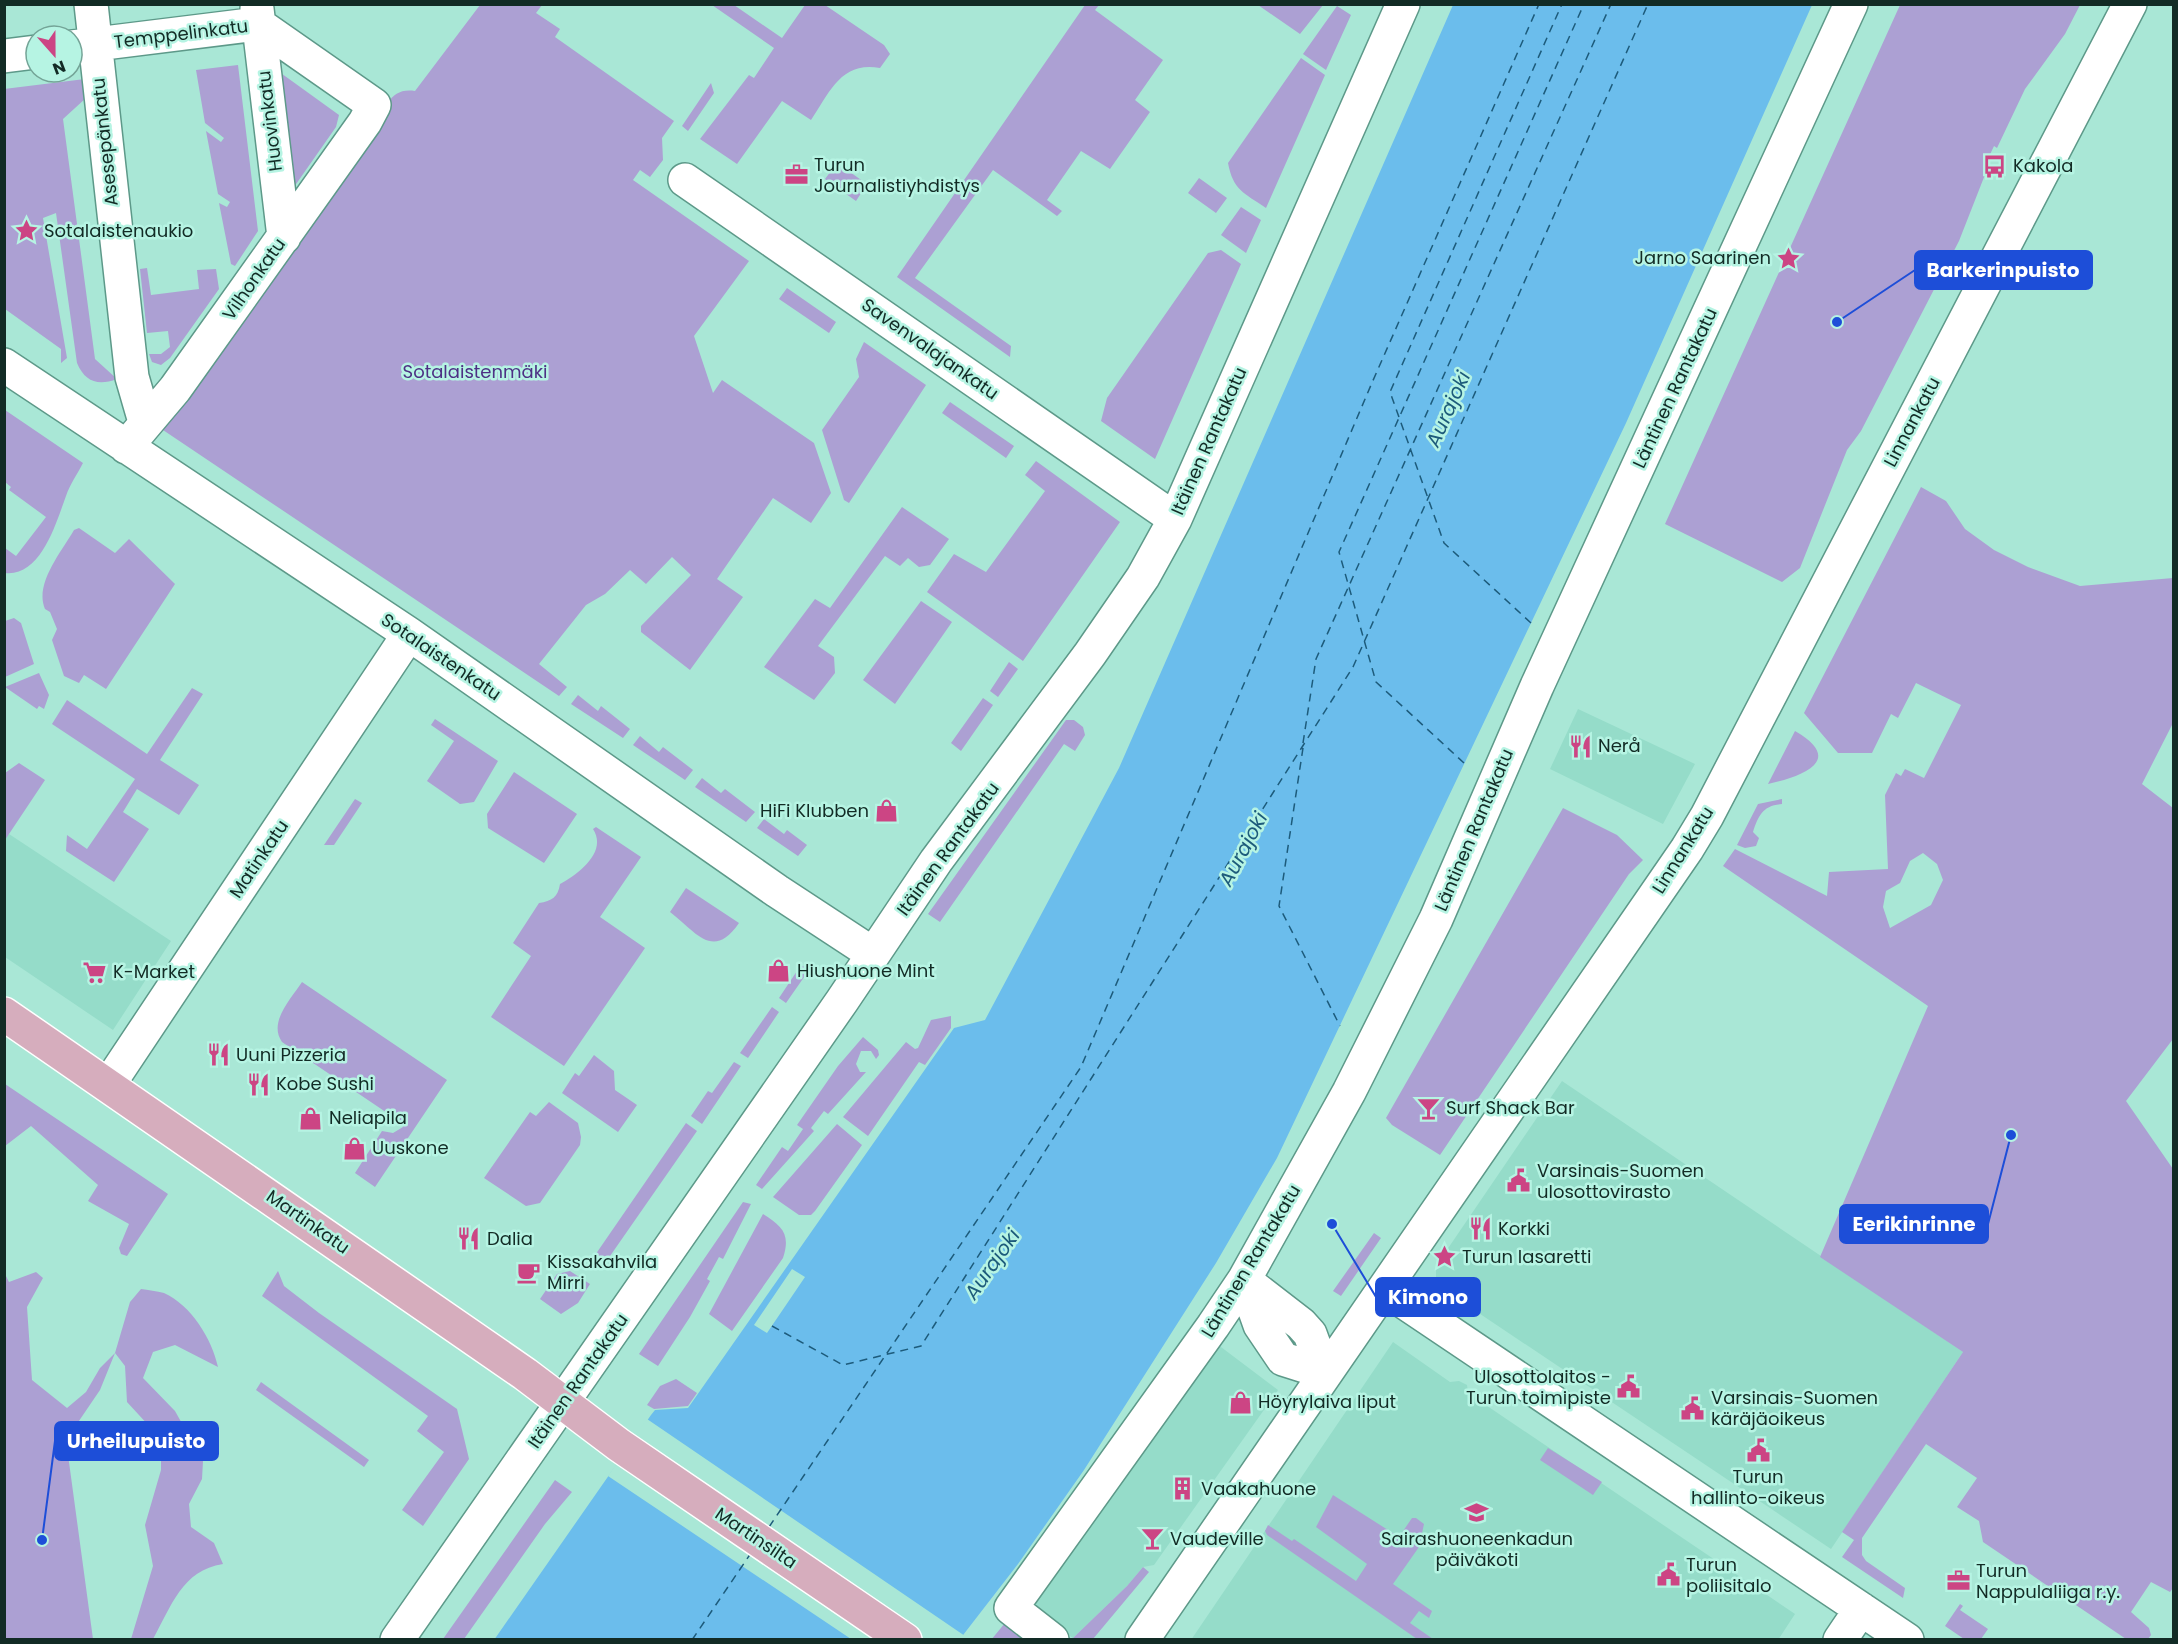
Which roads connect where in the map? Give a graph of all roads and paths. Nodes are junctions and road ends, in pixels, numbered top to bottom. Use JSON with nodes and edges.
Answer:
{"nodes":[{"id":1,"x":91,"y":4,"type":"edge"},
{"id":2,"x":1851,"y":4,"type":"edge"},
{"id":3,"x":2130,"y":4,"type":"edge"},
{"id":4,"x":1402,"y":5,"type":"edge"},
{"id":5,"x":257,"y":14,"type":"edge"},
{"id":6,"x":84,"y":41,"type":"edge"},
{"id":7,"x":84,"y":46,"type":"edge"},
{"id":8,"x":84,"y":53,"type":"edge"},
{"id":9,"x":24,"y":54,"type":"edge"},
{"id":10,"x":4,"y":56,"type":"edge"},
{"id":11,"x":374,"y":105,"type":"joint"},
{"id":12,"x":685,"y":180,"type":"dead end"},
{"id":13,"x":284,"y":237,"type":"junction"},
{"id":14,"x":4,"y":364,"type":"edge"},
{"id":15,"x":136,"y":434,"type":"junction"},
{"id":16,"x":1175,"y":519,"type":"junction"},
{"id":17,"x":408,"y":634,"type":"junction"},
{"id":18,"x":873,"y":954,"type":"junction"},
{"id":19,"x":4,"y":1014,"type":"edge"},
{"id":20,"x":109,"y":1084,"type":"junction"},
{"id":21,"x":1244,"y":1280,"type":"junction"},
{"id":22,"x":1385,"y":1289,"type":"junction"},
{"id":23,"x":1324,"y":1372,"type":"junction"},
{"id":24,"x":562,"y":1402,"type":"junction"},
{"id":25,"x":607,"y":1437,"type":"joint"},
{"id":26,"x":1862,"y":1609,"type":"junction"},
{"id":27,"x":398,"y":1640,"type":"edge"},
{"id":28,"x":905,"y":1640,"type":"edge"},
{"id":29,"x":1052,"y":1640,"type":"edge"},
{"id":30,"x":1142,"y":1640,"type":"edge"},
{"id":31,"x":1840,"y":1640,"type":"edge"},
{"id":32,"x":1907,"y":1640,"type":"edge"}],
"edges":[{"from":1,"to":6,"type":"street","name":"Asesepänkatu"},
{"from":2,"to":21,"type":"street","name":"Läntinen Rantakatu"},
{"from":3,"to":22,"type":"street","name":"Linnankatu"},
{"from":4,"to":16,"type":"street","name":"Itäinen Rantakatu"},
{"from":5,"to":7,"type":"street","name":"Temppelinkatu"},
{"from":5,"to":11,"type":"street","name":"Temppelinkatu"},
{"from":5,"to":13,"type":"street","name":"Huovinkatu"},
{"from":8,"to":15,"type":"street","name":"Asesepänkatu"},
{"from":9,"to":10,"type":"street"},
{"from":11,"to":13,"type":"street","name":"Vilhonkatu"},
{"from":12,"to":16,"type":"street","name":"Savenvalajankatu"},
{"from":13,"to":15,"type":"street","name":"Vilhonkatu"},
{"from":14,"to":15,"type":"street","name":"Sotalaistenkatu"},
{"from":15,"to":17,"type":"street","name":"Sotalaistenkatu"},
{"from":16,"to":18,"type":"street","name":"Itäinen Rantakatu"},
{"from":17,"to":18,"type":"street","name":"Sotalaistenkatu"},
{"from":17,"to":20,"type":"street","name":"Matinkatu"},
{"from":18,"to":24,"type":"street","name":"Itäinen Rantakatu"},
{"from":19,"to":20,"type":"main road","name":"Martinkatu"},
{"from":20,"to":24,"type":"main road","name":"Martinkatu"},
{"from":21,"to":23,"type":"street"},
{"from":21,"to":29,"type":"street","name":"Läntinen Rantakatu"},
{"from":22,"to":23,"type":"street","name":"Linnankatu"},
{"from":22,"to":26,"type":"street"},
{"from":23,"to":30,"type":"street","name":"Linnankatu"},
{"from":24,"to":25,"type":"main road","name":"Martinkatu"},
{"from":24,"to":27,"type":"street","name":"Itäinen Rantakatu"},
{"from":25,"to":28,"type":"main road","name":"Martinsilta"},
{"from":26,"to":31,"type":"street"},
{"from":26,"to":32,"type":"street"}]}
